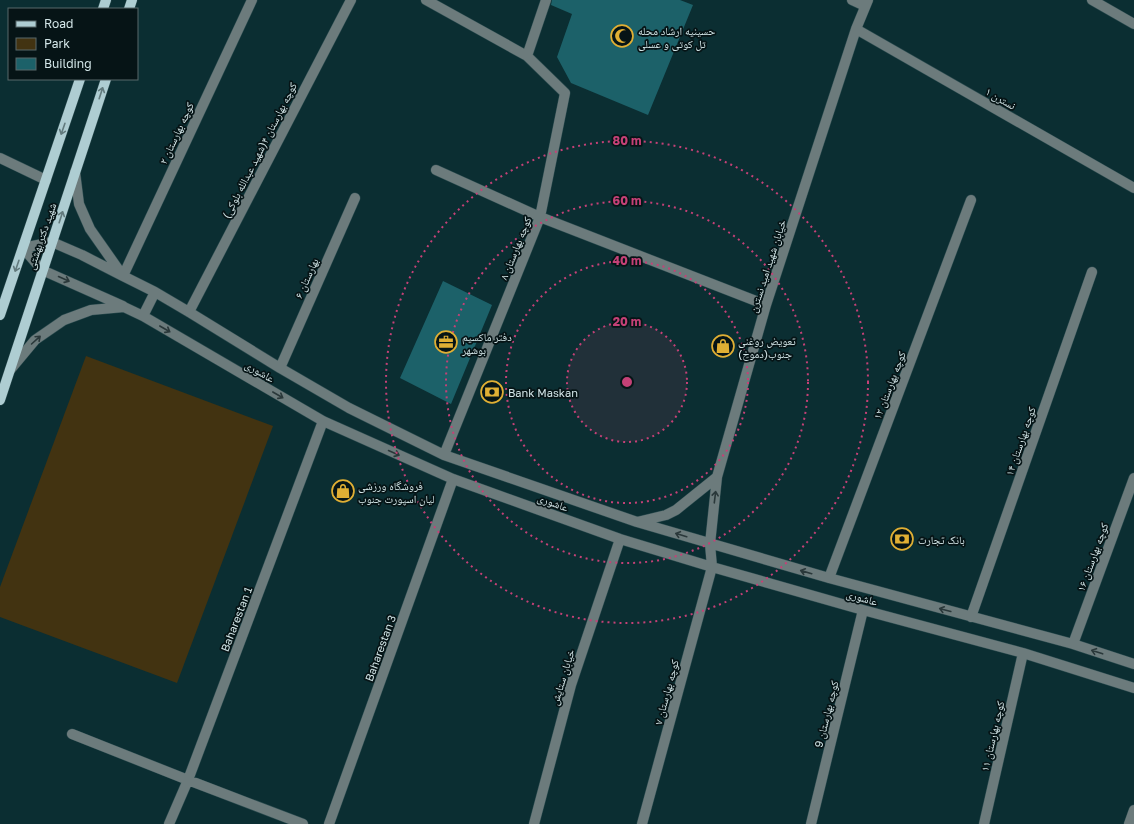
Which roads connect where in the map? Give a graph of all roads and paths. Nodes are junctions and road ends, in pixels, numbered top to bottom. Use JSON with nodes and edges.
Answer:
{"nodes":[{"id":1,"x":252,"y":0,"type":"edge"},
{"id":2,"x":351,"y":0,"type":"edge"},
{"id":3,"x":426,"y":0,"type":"edge"},
{"id":4,"x":546,"y":0,"type":"edge"},
{"id":5,"x":852,"y":0,"type":"edge"},
{"id":6,"x":1092,"y":0,"type":"edge"},
{"id":7,"x":866,"y":3,"type":"edge"},
{"id":8,"x":1134,"y":24,"type":"edge"},
{"id":9,"x":856,"y":29,"type":"junction"},
{"id":10,"x":527,"y":56,"type":"junction"},
{"id":11,"x":80,"y":80,"type":"edge"},
{"id":12,"x":106,"y":80,"type":"edge"},
{"id":13,"x":0,"y":158,"type":"edge"},
{"id":14,"x":436,"y":170,"type":"dead end"},
{"id":15,"x":75,"y":172,"type":"junction"},
{"id":16,"x":46,"y":180,"type":"junction"},
{"id":17,"x":1134,"y":188,"type":"edge"},
{"id":18,"x":355,"y":198,"type":"dead end"},
{"id":19,"x":971,"y":200,"type":"dead end"},
{"id":20,"x":540,"y":217,"type":"junction"},
{"id":21,"x":52,"y":242,"type":"junction"},
{"id":22,"x":23,"y":248,"type":"junction"},
{"id":23,"x":42,"y":270,"type":"junction"},
{"id":24,"x":1092,"y":272,"type":"dead end"},
{"id":25,"x":123,"y":276,"type":"junction"},
{"id":26,"x":155,"y":292,"type":"junction"},
{"id":27,"x":766,"y":305,"type":"junction"},
{"id":28,"x":124,"y":307,"type":"junction"},
{"id":29,"x":189,"y":312,"type":"junction"},
{"id":30,"x":0,"y":315,"type":"edge"},
{"id":31,"x":143,"y":316,"type":"junction"},
{"id":32,"x":280,"y":368,"type":"junction"},
{"id":33,"x":10,"y":370,"type":"junction"},
{"id":34,"x":0,"y":400,"type":"edge"},
{"id":35,"x":323,"y":421,"type":"junction"},
{"id":36,"x":444,"y":455,"type":"junction"},
{"id":37,"x":717,"y":477,"type":"junction"},
{"id":38,"x":1134,"y":478,"type":"edge"},
{"id":39,"x":453,"y":479,"type":"junction"},
{"id":40,"x":637,"y":522,"type":"junction"},
{"id":41,"x":620,"y":539,"type":"junction"},
{"id":42,"x":710,"y":544,"type":"junction"},
{"id":43,"x":712,"y":567,"type":"junction"},
{"id":44,"x":829,"y":578,"type":"junction"},
{"id":45,"x":863,"y":610,"type":"junction"},
{"id":46,"x":971,"y":617,"type":"junction"},
{"id":47,"x":1073,"y":644,"type":"junction"},
{"id":48,"x":1023,"y":653,"type":"junction"},
{"id":49,"x":1134,"y":664,"type":"edge"},
{"id":50,"x":1134,"y":688,"type":"edge"},
{"id":51,"x":72,"y":734,"type":"dead end"},
{"id":52,"x":188,"y":780,"type":"junction"},
{"id":53,"x":1134,"y":810,"type":"edge"},
{"id":54,"x":169,"y":824,"type":"edge"},
{"id":55,"x":303,"y":824,"type":"edge"},
{"id":56,"x":330,"y":824,"type":"edge"},
{"id":57,"x":534,"y":824,"type":"edge"},
{"id":58,"x":642,"y":824,"type":"edge"},
{"id":59,"x":811,"y":824,"type":"edge"},
{"id":60,"x":984,"y":824,"type":"edge"},
{"id":61,"x":1129,"y":824,"type":"edge"}],
"edges":[{"from":1,"to":25,"type":"street","name":"کوچه بهارستان ۲"},
{"from":2,"to":29,"type":"street","name":"کوچه بهارستان ۴(شهید عبدالله بلوکی)"},
{"from":3,"to":10,"type":"street"},
{"from":4,"to":10,"type":"street"},
{"from":5,"to":7,"type":"street"},
{"from":6,"to":8,"type":"street"},
{"from":7,"to":9,"type":"street","name":"خیابان شهید امید نسترن"},
{"from":9,"to":17,"type":"street","name":"نسترن ۱"},
{"from":9,"to":27,"type":"street","name":"خیابان شهید امید نسترن"},
{"from":10,"to":20,"type":"street","name":"کوچه بهارستان ۸"},
{"from":11,"to":16,"type":"main road","name":"شهید دکتر بهشتی","one_way":true},
{"from":15,"to":12,"type":"main road","name":"شهید دکتر بهشتی","one_way":true},
{"from":13,"to":16,"type":"street"},
{"from":14,"to":20,"type":"street"},
{"from":21,"to":15,"type":"main road","name":"شهید دکتر بهشتی","one_way":true},
{"from":15,"to":25,"type":"street","name":"عاشوری"},
{"from":16,"to":22,"type":"main road","name":"شهید دکتر بهشتی"},
{"from":18,"to":32,"type":"street","name":"بهارستان ۶"},
{"from":19,"to":44,"type":"street","name":"کوچه بهارستان ۱۲"},
{"from":20,"to":27,"type":"street"},
{"from":20,"to":36,"type":"street","name":"کوچه بهارستان ۸"},
{"from":21,"to":22,"type":"street"},
{"from":21,"to":23,"type":"main road","name":"شهید دکتر بهشتی"},
{"from":21,"to":25,"type":"street"},
{"from":22,"to":23,"type":"street"},
{"from":22,"to":30,"type":"main road","name":"شهید دکتر بهشتی","one_way":true},
{"from":23,"to":28,"type":"street","name":"عاشوری","one_way":true},
{"from":23,"to":33,"type":"main road","name":"شهید دکتر بهشتی"},
{"from":24,"to":46,"type":"street","name":"کوچه بهارستان ۱۴"},
{"from":25,"to":26,"type":"street","name":"عاشوری"},
{"from":26,"to":29,"type":"street","name":"عاشوری"},
{"from":26,"to":31,"type":"street"},
{"from":27,"to":37,"type":"street","name":"خیابان شهید امید نسترن"},
{"from":28,"to":31,"type":"street","name":"عاشوری"},
{"from":33,"to":28,"type":"street","one_way":true},
{"from":29,"to":32,"type":"street","name":"عاشوری"},
{"from":31,"to":35,"type":"street","name":"عاشوری","one_way":true},
{"from":32,"to":36,"type":"street","name":"عاشوری"},
{"from":33,"to":34,"type":"main road","name":"شهید دکتر بهشتی"},
{"from":35,"to":39,"type":"street","name":"عاشوری","one_way":true},
{"from":35,"to":52,"type":"street","name":"Baharestan 1"},
{"from":36,"to":40,"type":"street","name":"عاشوری"},
{"from":37,"to":40,"type":"street"},
{"from":42,"to":37,"type":"street","name":"خیابان شهید امید نسترن","one_way":true},
{"from":38,"to":47,"type":"street","name":"کوچه بهارستان ۱۶"},
{"from":39,"to":41,"type":"street","name":"عاشوری"},
{"from":39,"to":56,"type":"street","name":"Baharestan 3"},
{"from":42,"to":40,"type":"street","name":"عاشوری","one_way":true},
{"from":41,"to":43,"type":"street","name":"عاشوری"},
{"from":41,"to":57,"type":"street","name":"خیابان ستایش"},
{"from":42,"to":43,"type":"street","name":"خیابان شهید امید نسترن"},
{"from":44,"to":42,"type":"street","name":"عاشوری","one_way":true},
{"from":43,"to":45,"type":"street","name":"عاشوری"},
{"from":43,"to":58,"type":"street","name":"کوچه بهارستان ۷"},
{"from":46,"to":44,"type":"street","name":"عاشوری","one_way":true},
{"from":45,"to":48,"type":"street","name":"عاشوری"},
{"from":45,"to":59,"type":"street","name":"کوچه بهارستان 9"},
{"from":46,"to":47,"type":"street","name":"عاشوری"},
{"from":49,"to":47,"type":"street","name":"عاشوری","one_way":true},
{"from":48,"to":50,"type":"street","name":"عاشوری"},
{"from":48,"to":60,"type":"street","name":"کوچه بهارستان ۱۱"},
{"from":51,"to":52,"type":"street"},
{"from":52,"to":54,"type":"street","name":"Baharestan 1"},
{"from":52,"to":55,"type":"street"},
{"from":53,"to":61,"type":"street"}]}
